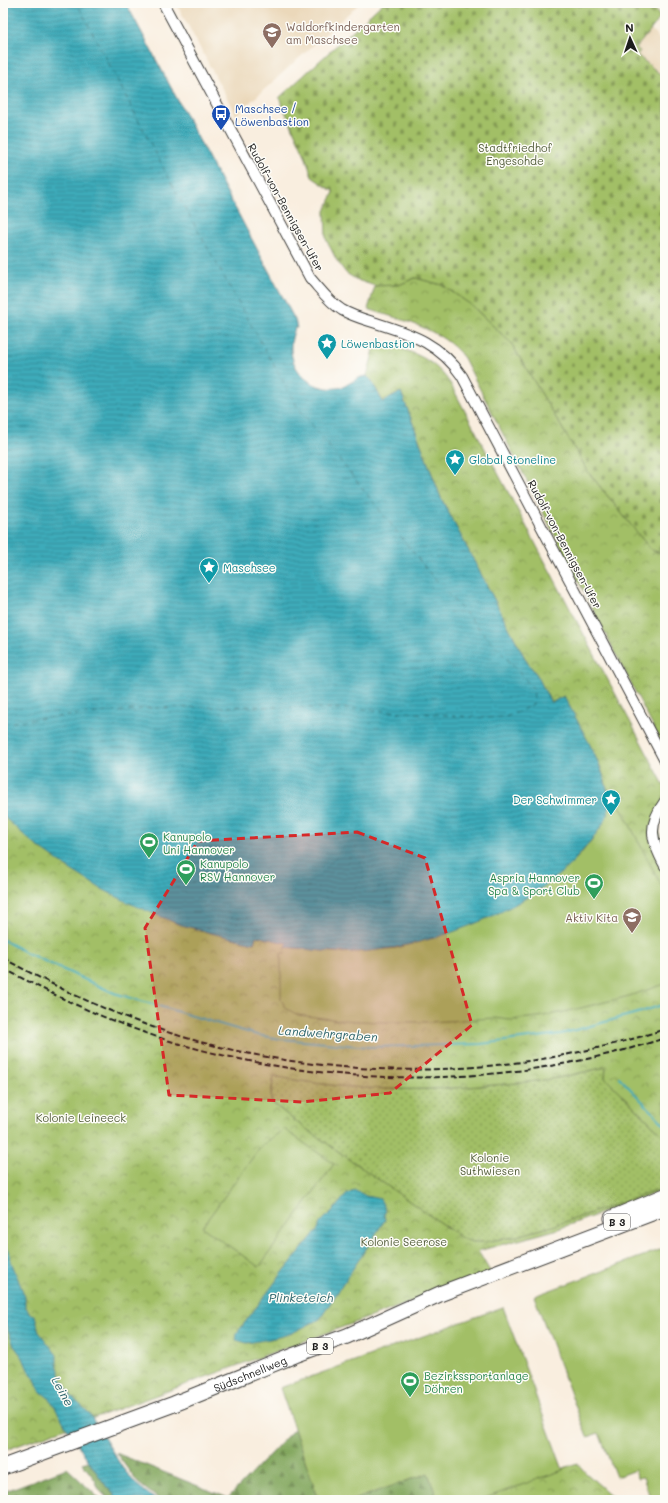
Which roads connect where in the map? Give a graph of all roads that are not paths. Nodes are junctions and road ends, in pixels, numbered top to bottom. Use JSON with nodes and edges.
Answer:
{"nodes":[{"id":1,"x":162,"y":3,"type":"edge"},
{"id":2,"x":665,"y":761,"type":"edge"},
{"id":3,"x":665,"y":801,"type":"edge"},
{"id":4,"x":665,"y":866,"type":"edge"},
{"id":5,"x":665,"y":1196,"type":"edge"},
{"id":6,"x":665,"y":1204,"type":"edge"},
{"id":7,"x":665,"y":1208,"type":"edge"},
{"id":8,"x":568,"y":1239,"type":"junction"},
{"id":9,"x":488,"y":1274,"type":"junction"},
{"id":10,"x":34,"y":1450,"type":"junction"},
{"id":11,"x":3,"y":1456,"type":"edge"},
{"id":12,"x":3,"y":1466,"type":"edge"}],
"edges":[{"from":1,"to":2,"type":"street","name":"Rudolf-von-Bennigsen-Ufer"},
{"from":3,"to":4,"type":"street"},
{"from":5,"to":8,"type":"highway"},
{"from":6,"to":8,"type":"highway","number":"B 3"},
{"from":7,"to":9,"type":"highway","number":"B 3"},
{"from":8,"to":9,"type":"highway","number":"B 3"},
{"from":9,"to":10,"type":"highway","name":"Südschnellweg","number":"B 3"},
{"from":10,"to":11,"type":"highway","name":"Südschnellweg","number":"B 3"},
{"from":10,"to":12,"type":"highway","name":"Südschnellweg","number":"B 3"}]}
